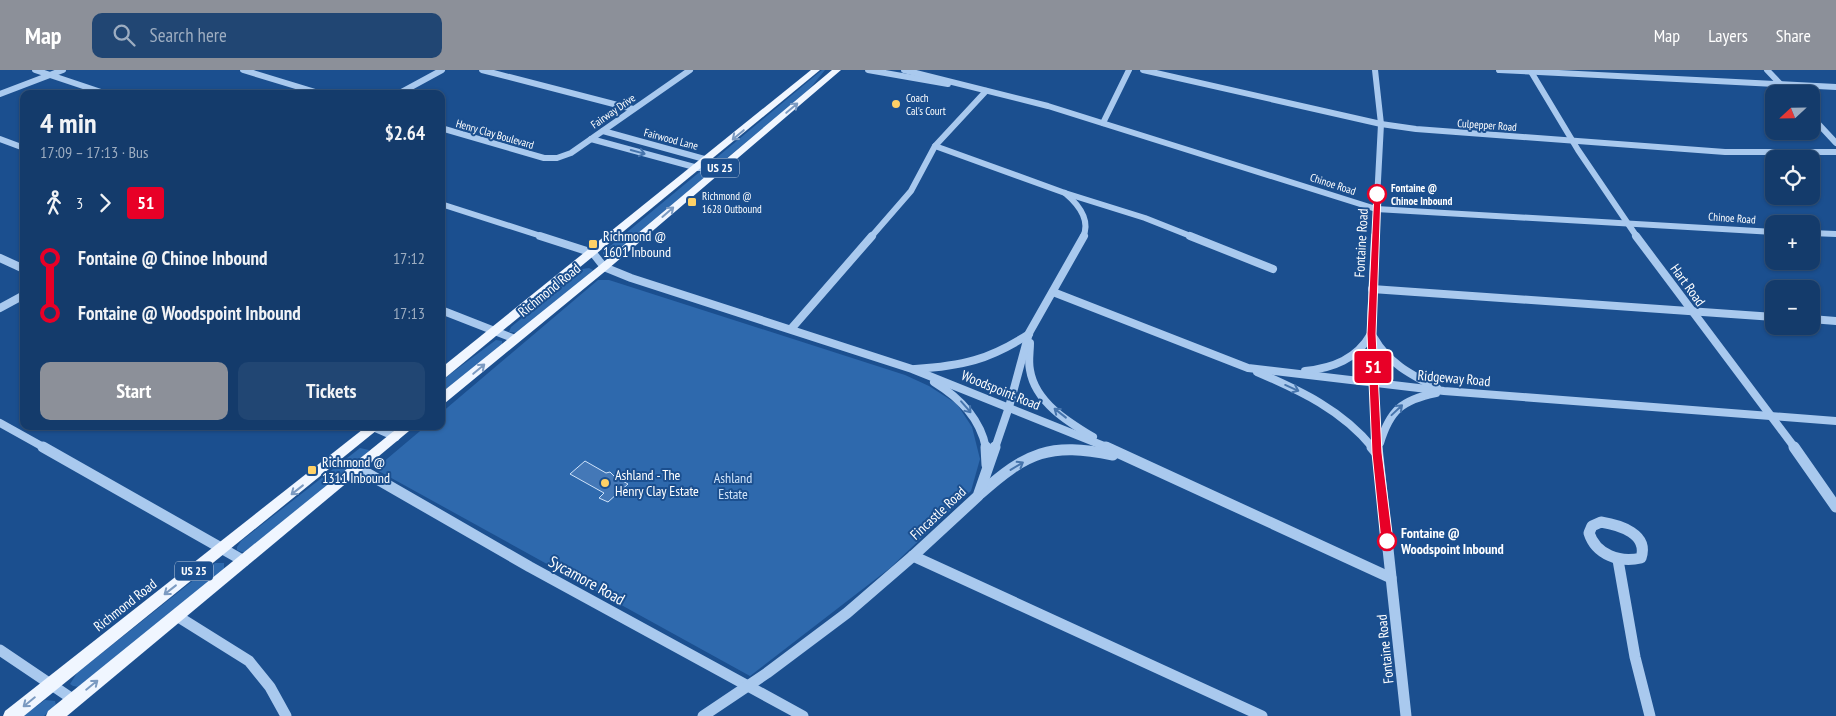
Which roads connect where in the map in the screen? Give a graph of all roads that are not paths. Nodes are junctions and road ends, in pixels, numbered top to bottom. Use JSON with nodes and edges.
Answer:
{"nodes":[{"id":1,"x":36,"y":70,"type":"edge"},
{"id":2,"x":63,"y":70,"type":"edge"},
{"id":3,"x":243,"y":70,"type":"edge"},
{"id":4,"x":442,"y":70,"type":"edge"},
{"id":5,"x":482,"y":70,"type":"edge"},
{"id":6,"x":690,"y":70,"type":"edge"},
{"id":7,"x":816,"y":70,"type":"edge"},
{"id":8,"x":827,"y":70,"type":"edge"},
{"id":9,"x":837,"y":70,"type":"edge"},
{"id":10,"x":868,"y":70,"type":"edge"},
{"id":11,"x":904,"y":70,"type":"edge"},
{"id":12,"x":1129,"y":70,"type":"edge"},
{"id":13,"x":1143,"y":70,"type":"edge"},
{"id":14,"x":1375,"y":70,"type":"edge"},
{"id":15,"x":1499,"y":70,"type":"edge"},
{"id":16,"x":1767,"y":70,"type":"edge"},
{"id":17,"x":1531,"y":71,"type":"edge"},
{"id":18,"x":50,"y":75,"type":"junction"},
{"id":19,"x":958,"y":85,"type":"junction"},
{"id":20,"x":1782,"y":85,"type":"joint"},
{"id":21,"x":1820,"y":86,"type":"edge"},
{"id":22,"x":1836,"y":87,"type":"edge"},
{"id":23,"x":95,"y":90,"type":"edge"},
{"id":24,"x":309,"y":90,"type":"edge"},
{"id":25,"x":405,"y":90,"type":"edge"},
{"id":26,"x":813,"y":90,"type":"junction"},
{"id":27,"x":986,"y":91,"type":"junction"},
{"id":28,"x":0,"y":94,"type":"edge"},
{"id":29,"x":633,"y":110,"type":"junction"},
{"id":30,"x":1103,"y":123,"type":"junction"},
{"id":31,"x":1381,"y":124,"type":"junction"},
{"id":32,"x":1820,"y":126,"type":"edge"},
{"id":33,"x":445,"y":129,"type":"edge"},
{"id":34,"x":603,"y":131,"type":"junction"},
{"id":35,"x":0,"y":139,"type":"edge"},
{"id":36,"x":591,"y":139,"type":"junction"},
{"id":37,"x":1572,"y":140,"type":"junction"},
{"id":38,"x":1836,"y":143,"type":"edge"},
{"id":39,"x":20,"y":146,"type":"edge"},
{"id":40,"x":935,"y":146,"type":"junction"},
{"id":41,"x":1836,"y":152,"type":"edge"},
{"id":42,"x":544,"y":158,"type":"joint"},
{"id":43,"x":708,"y":160,"type":"junction"},
{"id":44,"x":698,"y":168,"type":"junction"},
{"id":45,"x":719,"y":168,"type":"junction"},
{"id":46,"x":1065,"y":194,"type":"junction"},
{"id":47,"x":445,"y":205,"type":"edge"},
{"id":48,"x":1103,"y":205,"type":"junction"},
{"id":49,"x":1376,"y":209,"type":"junction"},
{"id":50,"x":1085,"y":218,"type":"junction"},
{"id":51,"x":1627,"y":222,"type":"junction"},
{"id":52,"x":1765,"y":231,"type":"edge"},
{"id":53,"x":1820,"y":234,"type":"edge"},
{"id":54,"x":1836,"y":234,"type":"edge"},
{"id":55,"x":594,"y":253,"type":"junction"},
{"id":56,"x":0,"y":258,"type":"edge"},
{"id":57,"x":20,"y":267,"type":"edge"},
{"id":58,"x":604,"y":267,"type":"junction"},
{"id":59,"x":1273,"y":269,"type":"dead end"},
{"id":60,"x":1372,"y":290,"type":"junction"},
{"id":61,"x":1053,"y":292,"type":"junction"},
{"id":62,"x":20,"y":297,"type":"edge"},
{"id":63,"x":0,"y":308,"type":"edge"},
{"id":64,"x":1690,"y":311,"type":"junction"},
{"id":65,"x":445,"y":312,"type":"edge"},
{"id":66,"x":1765,"y":315,"type":"edge"},
{"id":67,"x":1820,"y":320,"type":"edge"},
{"id":68,"x":1836,"y":321,"type":"edge"},
{"id":69,"x":791,"y":329,"type":"junction"},
{"id":70,"x":496,"y":332,"type":"junction"},
{"id":71,"x":1029,"y":333,"type":"junction"},
{"id":72,"x":1371,"y":334,"type":"junction"},
{"id":73,"x":515,"y":339,"type":"junction"},
{"id":74,"x":1248,"y":368,"type":"junction"},
{"id":75,"x":912,"y":369,"type":"junction"},
{"id":76,"x":445,"y":372,"type":"edge"},
{"id":77,"x":1374,"y":384,"type":"junction"},
{"id":78,"x":1444,"y":391,"type":"junction"},
{"id":79,"x":445,"y":397,"type":"edge"},
{"id":80,"x":1009,"y":407,"type":"junction"},
{"id":81,"x":1769,"y":416,"type":"junction"},
{"id":82,"x":1836,"y":421,"type":"edge"},
{"id":83,"x":0,"y":423,"type":"edge"},
{"id":84,"x":370,"y":430,"type":"edge"},
{"id":85,"x":381,"y":430,"type":"edge"},
{"id":86,"x":404,"y":430,"type":"edge"},
{"id":87,"x":396,"y":437,"type":"junction"},
{"id":88,"x":1377,"y":453,"type":"junction"},
{"id":89,"x":1130,"y":459,"type":"junction"},
{"id":90,"x":358,"y":468,"type":"junction"},
{"id":91,"x":987,"y":472,"type":"junction"},
{"id":92,"x":978,"y":496,"type":"junction"},
{"id":93,"x":1836,"y":507,"type":"edge"},
{"id":94,"x":223,"y":549,"type":"junction"},
{"id":95,"x":913,"y":556,"type":"junction"},
{"id":96,"x":1618,"y":560,"type":"junction"},
{"id":97,"x":244,"y":561,"type":"junction"},
{"id":98,"x":1392,"y":578,"type":"junction"},
{"id":99,"x":177,"y":616,"type":"junction"},
{"id":100,"x":0,"y":650,"type":"edge"},
{"id":101,"x":50,"y":685,"type":"junction"},
{"id":102,"x":748,"y":686,"type":"junction"},
{"id":103,"x":74,"y":700,"type":"junction"},
{"id":104,"x":11,"y":716,"type":"edge"},
{"id":105,"x":54,"y":716,"type":"edge"},
{"id":106,"x":286,"y":716,"type":"edge"},
{"id":107,"x":703,"y":716,"type":"edge"},
{"id":108,"x":803,"y":716,"type":"edge"},
{"id":109,"x":1262,"y":716,"type":"edge"},
{"id":110,"x":1406,"y":716,"type":"edge"},
{"id":111,"x":1650,"y":716,"type":"edge"}],
"edges":[{"from":1,"to":18,"type":"street"},
{"from":2,"to":18,"type":"street"},
{"from":3,"to":24,"type":"street"},
{"from":4,"to":25,"type":"street"},
{"from":5,"to":29,"type":"street"},
{"from":6,"to":29,"type":"street","name":"Fairway Drive"},
{"from":7,"to":43,"type":"main road","name":"Richmond Road","number":"US 25","one_way":true},
{"from":8,"to":26,"type":"main road"},
{"from":9,"to":26,"type":"main road","name":"Richmond Road","number":"US 25"},
{"from":10,"to":19,"type":"street","name":"Chinoe Road"},
{"from":11,"to":19,"type":"street","name":"Chinoe Road"},
{"from":12,"to":30,"type":"street"},
{"from":13,"to":31,"type":"street","name":"Culpepper Road"},
{"from":14,"to":31,"type":"street","name":"Fontaine Road"},
{"from":15,"to":17,"type":"street"},
{"from":16,"to":20,"type":"street"},
{"from":17,"to":20,"type":"street"},
{"from":17,"to":37,"type":"street","name":"Hart Road"},
{"from":18,"to":23,"type":"street"},
{"from":18,"to":28,"type":"street"},
{"from":19,"to":27,"type":"street","name":"Chinoe Road"},
{"from":21,"to":22,"type":"street"},
{"from":45,"to":26,"type":"main road","name":"Richmond Road","number":"US 25","one_way":true},
{"from":27,"to":30,"type":"street","name":"Chinoe Road"},
{"from":27,"to":40,"type":"street"},
{"from":29,"to":34,"type":"street","name":"Fairway Drive"},
{"from":30,"to":49,"type":"street","name":"Chinoe Road"},
{"from":31,"to":37,"type":"street","name":"Culpepper Road"},
{"from":31,"to":49,"type":"street","name":"Fontaine Road"},
{"from":32,"to":38,"type":"street"},
{"from":33,"to":42,"type":"street","name":"Henry Clay Boulevard"},
{"from":34,"to":36,"type":"street","name":"Fairway Drive"},
{"from":34,"to":43,"type":"street","name":"Fairwood Lane"},
{"from":35,"to":39,"type":"street"},
{"from":36,"to":42,"type":"street","name":"Fairway Drive"},
{"from":36,"to":44,"type":"street","name":"Fairwood Lane","one_way":true},
{"from":37,"to":41,"type":"street","name":"Culpepper Road"},
{"from":37,"to":51,"type":"street","name":"Hart Road"},
{"from":40,"to":46,"type":"street"},
{"from":40,"to":69,"type":"street"},
{"from":43,"to":44,"type":"main road","name":"Richmond Road","number":"US 25"},
{"from":43,"to":45,"type":"street","name":"Fairwood Lane"},
{"from":44,"to":45,"type":"street","name":"Fairwood Lane"},
{"from":44,"to":55,"type":"main road","name":"Richmond Road","number":"US 25"},
{"from":58,"to":45,"type":"main road","name":"Richmond Road","number":"US 25","one_way":true},
{"from":46,"to":48,"type":"street"},
{"from":46,"to":50,"type":"street"},
{"from":47,"to":55,"type":"street"},
{"from":48,"to":50,"type":"street"},
{"from":48,"to":59,"type":"street"},
{"from":49,"to":51,"type":"street","name":"Chinoe Road"},
{"from":49,"to":60,"type":"street","name":"Fontaine Road"},
{"from":50,"to":61,"type":"street","name":"Fincastle Road"},
{"from":51,"to":52,"type":"street","name":"Chinoe Road"},
{"from":51,"to":64,"type":"street","name":"Hart Road"},
{"from":53,"to":54,"type":"street"},
{"from":55,"to":58,"type":"street"},
{"from":55,"to":70,"type":"main road","name":"Richmond Road","number":"US 25"},
{"from":56,"to":57,"type":"street"},
{"from":58,"to":69,"type":"street","name":"Woodspoint Road"},
{"from":58,"to":73,"type":"main road","name":"Richmond Road","number":"US 25"},
{"from":60,"to":64,"type":"street"},
{"from":60,"to":72,"type":"street","name":"Fontaine Road"},
{"from":61,"to":71,"type":"street","name":"Fincastle Road"},
{"from":61,"to":74,"type":"street","name":"Ridgeway Road"},
{"from":62,"to":63,"type":"street"},
{"from":64,"to":66,"type":"street"},
{"from":64,"to":81,"type":"street","name":"Hart Road"},
{"from":65,"to":70,"type":"street"},
{"from":67,"to":68,"type":"street"},
{"from":69,"to":75,"type":"street","name":"Woodspoint Road"},
{"from":70,"to":73,"type":"street"},
{"from":70,"to":76,"type":"main road","name":"Richmond Road","number":"US 25"},
{"from":71,"to":75,"type":"street"},
{"from":71,"to":80,"type":"street","name":"Fincastle Road"},
{"from":89,"to":71,"type":"street","one_way":true},
{"from":72,"to":74,"type":"street"},
{"from":72,"to":77,"type":"street","name":"Fontaine Road"},
{"from":72,"to":78,"type":"street"},
{"from":79,"to":73,"type":"main road","name":"Richmond Road","number":"US 25","one_way":true},
{"from":74,"to":77,"type":"street","name":"Ridgeway Road"},
{"from":74,"to":88,"type":"street","one_way":true},
{"from":75,"to":80,"type":"street","name":"Woodspoint Road"},
{"from":75,"to":91,"type":"street","one_way":true},
{"from":77,"to":78,"type":"street","name":"Ridgeway Road"},
{"from":77,"to":88,"type":"street","name":"Fontaine Road"},
{"from":78,"to":81,"type":"street","name":"Ridgeway Road"},
{"from":88,"to":78,"type":"street","one_way":true},
{"from":80,"to":89,"type":"street","name":"Woodspoint Road"},
{"from":80,"to":91,"type":"street","name":"Fincastle Road"},
{"from":81,"to":82,"type":"street","name":"Ridgeway Road"},
{"from":81,"to":93,"type":"street","name":"Hart Road"},
{"from":83,"to":94,"type":"street"},
{"from":84,"to":94,"type":"main road","name":"Richmond Road","number":"US 25","one_way":true},
{"from":85,"to":87,"type":"street"},
{"from":86,"to":87,"type":"main road","number":"US 25"},
{"from":87,"to":90,"type":"main road","number":"US 25"},
{"from":88,"to":98,"type":"street","name":"Fontaine Road"},
{"from":92,"to":89,"type":"street","one_way":true},
{"from":89,"to":98,"type":"street","name":"Woodspoint Road"},
{"from":90,"to":97,"type":"main road","number":"US 25"},
{"from":90,"to":102,"type":"street","name":"Sycamore Road"},
{"from":91,"to":92,"type":"street","name":"Fincastle Road"},
{"from":92,"to":95,"type":"street","name":"Fincastle Road"},
{"from":94,"to":97,"type":"street"},
{"from":94,"to":101,"type":"main road","name":"Richmond Road","number":"US 25","one_way":true},
{"from":95,"to":102,"type":"street","name":"Fincastle Road"},
{"from":95,"to":109,"type":"street"},
{"from":96,"to":96,"type":"street"},
{"from":96,"to":111,"type":"street"},
{"from":97,"to":99,"type":"main road","number":"US 25"},
{"from":98,"to":110,"type":"street","name":"Fontaine Road"},
{"from":103,"to":99,"type":"main road","number":"US 25","one_way":true},
{"from":99,"to":106,"type":"street"},
{"from":100,"to":101,"type":"street"},
{"from":101,"to":103,"type":"street"},
{"from":101,"to":104,"type":"main road","name":"Richmond Road","number":"US 25","one_way":true},
{"from":102,"to":107,"type":"street","name":"Fincastle Road"},
{"from":102,"to":108,"type":"street","name":"Sycamore Road"},
{"from":103,"to":105,"type":"main road","number":"US 25"}]}
